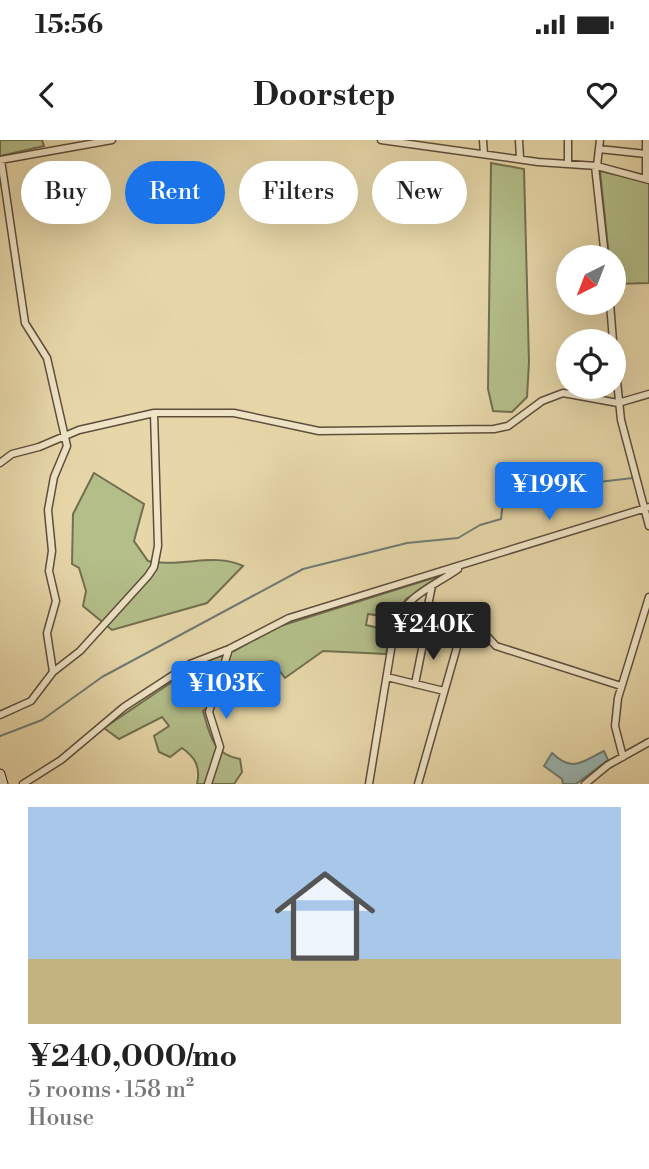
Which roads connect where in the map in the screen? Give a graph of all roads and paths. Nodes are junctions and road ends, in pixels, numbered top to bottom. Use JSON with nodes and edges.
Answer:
{"nodes":[{"id":1,"x":108,"y":140,"type":"edge"},
{"id":2,"x":381,"y":140,"type":"edge"},
{"id":3,"x":483,"y":140,"type":"edge"},
{"id":4,"x":519,"y":140,"type":"edge"},
{"id":5,"x":568,"y":140,"type":"edge"},
{"id":6,"x":600,"y":140,"type":"edge"},
{"id":7,"x":646,"y":140,"type":"edge"},
{"id":8,"x":417,"y":143,"type":"edge"},
{"id":9,"x":599,"y":149,"type":"junction"},
{"id":10,"x":484,"y":154,"type":"junction"},
{"id":11,"x":646,"y":154,"type":"junction"},
{"id":12,"x":520,"y":158,"type":"junction"},
{"id":13,"x":1,"y":160,"type":"edge"},
{"id":14,"x":568,"y":163,"type":"junction"},
{"id":15,"x":596,"y":166,"type":"junction"},
{"id":16,"x":648,"y":179,"type":"edge"},
{"id":17,"x":604,"y":245,"type":"edge"},
{"id":18,"x":649,"y":394,"type":"edge"},
{"id":19,"x":618,"y":399,"type":"edge"},
{"id":20,"x":618,"y":402,"type":"junction"},
{"id":21,"x":154,"y":413,"type":"junction"},
{"id":22,"x":64,"y":437,"type":"junction"},
{"id":23,"x":0,"y":463,"type":"edge"},
{"id":24,"x":647,"y":508,"type":"edge"},
{"id":25,"x":649,"y":526,"type":"edge"},
{"id":26,"x":463,"y":566,"type":"junction"},
{"id":27,"x":432,"y":586,"type":"junction"},
{"id":28,"x":649,"y":597,"type":"edge"},
{"id":29,"x":486,"y":635,"type":"dead end"},
{"id":30,"x":457,"y":647,"type":"dead end"},
{"id":31,"x":229,"y":649,"type":"junction"},
{"id":32,"x":52,"y":672,"type":"junction"},
{"id":33,"x":387,"y":677,"type":"junction"},
{"id":34,"x":415,"y":684,"type":"junction"},
{"id":35,"x":621,"y":686,"type":"junction"},
{"id":36,"x":444,"y":691,"type":"junction"},
{"id":37,"x":0,"y":715,"type":"edge"},
{"id":38,"x":649,"y":742,"type":"edge"},
{"id":39,"x":623,"y":757,"type":"junction"},
{"id":40,"x":0,"y":774,"type":"edge"},
{"id":41,"x":3,"y":784,"type":"edge"},
{"id":42,"x":23,"y":784,"type":"edge"},
{"id":43,"x":208,"y":784,"type":"edge"},
{"id":44,"x":369,"y":784,"type":"edge"},
{"id":45,"x":418,"y":784,"type":"edge"},
{"id":46,"x":585,"y":784,"type":"edge"}],
"edges":[{"from":1,"to":13,"type":"street"},
{"from":2,"to":8,"type":"street"},
{"from":3,"to":10,"type":"street"},
{"from":4,"to":12,"type":"street"},
{"from":5,"to":14,"type":"street"},
{"from":6,"to":9,"type":"street"},
{"from":7,"to":11,"type":"street"},
{"from":8,"to":10,"type":"street"},
{"from":9,"to":11,"type":"street"},
{"from":9,"to":15,"type":"street"},
{"from":10,"to":12,"type":"street"},
{"from":11,"to":16,"type":"street"},
{"from":12,"to":14,"type":"street"},
{"from":13,"to":22,"type":"street"},
{"from":14,"to":15,"type":"street"},
{"from":15,"to":16,"type":"street"},
{"from":15,"to":17,"type":"street"},
{"from":18,"to":20,"type":"street"},
{"from":19,"to":20,"type":"street"},
{"from":20,"to":21,"type":"street"},
{"from":20,"to":24,"type":"street"},
{"from":21,"to":22,"type":"street"},
{"from":21,"to":32,"type":"street"},
{"from":22,"to":23,"type":"street"},
{"from":22,"to":32,"type":"street"},
{"from":24,"to":25,"type":"street"},
{"from":24,"to":26,"type":"street"},
{"from":26,"to":27,"type":"street"},
{"from":26,"to":31,"type":"street"},
{"from":27,"to":33,"type":"street"},
{"from":27,"to":34,"type":"street"},
{"from":28,"to":35,"type":"street"},
{"from":29,"to":35,"type":"street"},
{"from":30,"to":36,"type":"street"},
{"from":31,"to":42,"type":"street"},
{"from":31,"to":43,"type":"street"},
{"from":32,"to":37,"type":"street"},
{"from":33,"to":34,"type":"street"},
{"from":33,"to":44,"type":"street"},
{"from":34,"to":36,"type":"street"},
{"from":35,"to":39,"type":"street"},
{"from":36,"to":45,"type":"street"},
{"from":38,"to":39,"type":"street"},
{"from":39,"to":46,"type":"street"},
{"from":40,"to":41,"type":"main road"}]}
